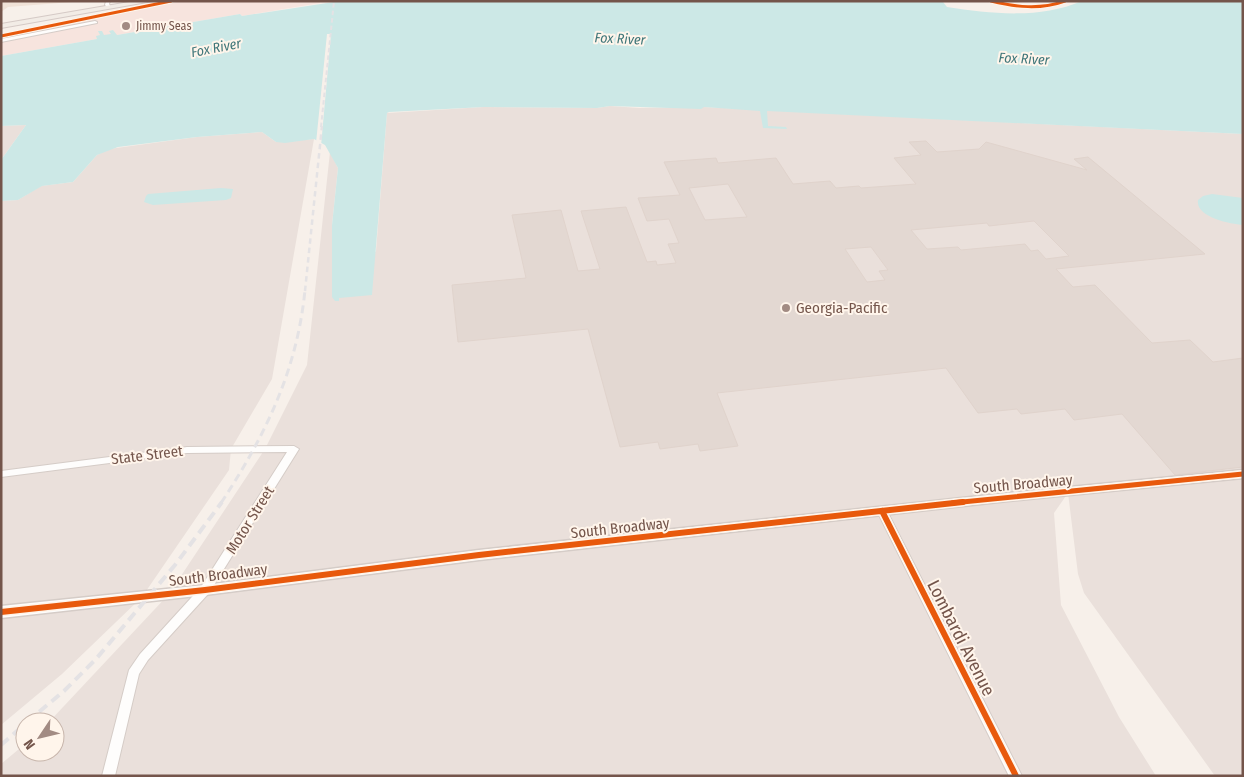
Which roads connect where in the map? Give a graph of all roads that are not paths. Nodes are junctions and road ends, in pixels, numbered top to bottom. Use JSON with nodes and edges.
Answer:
{"nodes":[{"id":1,"x":150,"y":1,"type":"edge"},
{"id":2,"x":137,"y":2,"type":"edge"},
{"id":3,"x":109,"y":4,"type":"edge"},
{"id":4,"x":95,"y":22,"type":"dead end"},
{"id":5,"x":1,"y":26,"type":"edge"},
{"id":6,"x":1,"y":41,"type":"edge"},
{"id":7,"x":294,"y":449,"type":"joint"},
{"id":8,"x":1,"y":474,"type":"edge"},
{"id":9,"x":1243,"y":474,"type":"edge"},
{"id":10,"x":882,"y":511,"type":"junction"},
{"id":11,"x":205,"y":590,"type":"junction"},
{"id":12,"x":1,"y":612,"type":"edge"},
{"id":13,"x":108,"y":776,"type":"edge"},
{"id":14,"x":1016,"y":776,"type":"edge"}],
"edges":[{"from":1,"to":2,"type":"main road"},
{"from":2,"to":3,"type":"main road"},
{"from":3,"to":5,"type":"main road"},
{"from":4,"to":6,"type":"street"},
{"from":7,"to":8,"type":"street","name":"State Street"},
{"from":7,"to":11,"type":"street","name":"Motor Street"},
{"from":9,"to":10,"type":"street","name":"South Broadway"},
{"from":10,"to":11,"type":"street","name":"South Broadway"},
{"from":10,"to":14,"type":"street","name":"Lombardi Avenue"},
{"from":11,"to":12,"type":"street","name":"South Broadway"},
{"from":11,"to":13,"type":"street","name":"Motor Street"}]}
